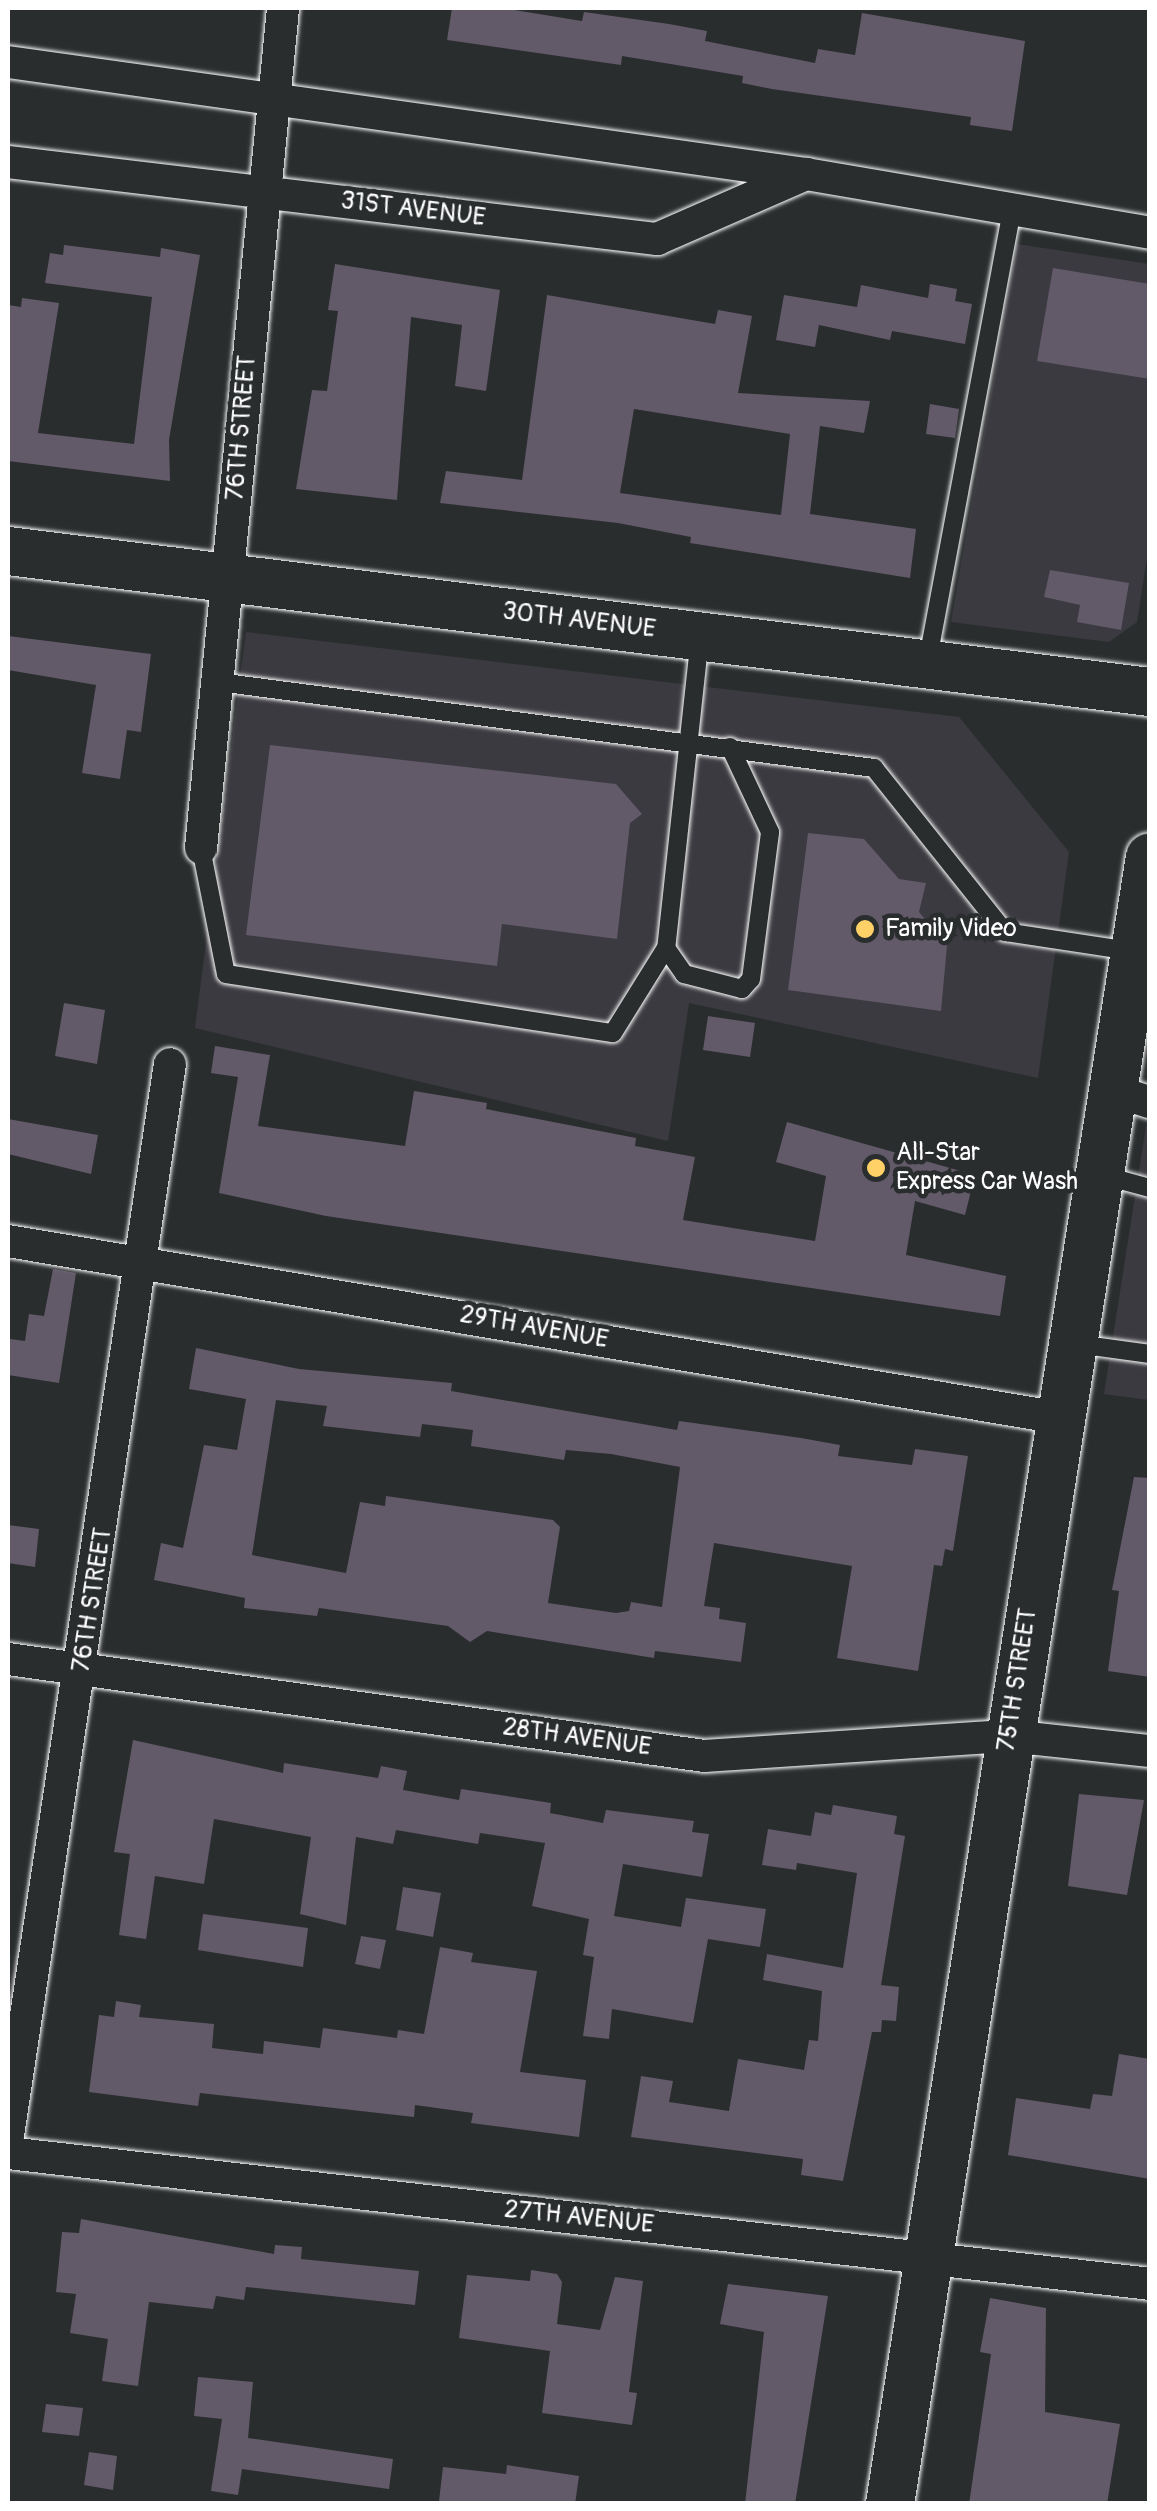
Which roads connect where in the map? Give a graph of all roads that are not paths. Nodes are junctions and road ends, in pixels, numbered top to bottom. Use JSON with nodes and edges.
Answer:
{"nodes":[{"id":1,"x":283,"y":8,"type":"edge"},
{"id":2,"x":8,"y":62,"type":"edge"},
{"id":3,"x":272,"y":99,"type":"junction"},
{"id":4,"x":8,"y":162,"type":"edge"},
{"id":5,"x":806,"y":174,"type":"junction"},
{"id":6,"x":264,"y":193,"type":"junction"},
{"id":7,"x":1012,"y":210,"type":"junction"},
{"id":8,"x":1150,"y":232,"type":"edge"},
{"id":9,"x":8,"y":552,"type":"edge"},
{"id":10,"x":229,"y":578,"type":"junction"},
{"id":11,"x":700,"y":636,"type":"junction"},
{"id":12,"x":927,"y":665,"type":"junction"},
{"id":13,"x":218,"y":682,"type":"junction"},
{"id":14,"x":1150,"y":692,"type":"edge"},
{"id":15,"x":686,"y":741,"type":"junction"},
{"id":16,"x":730,"y":747,"type":"junction"},
{"id":17,"x":201,"y":848,"type":"joint"},
{"id":18,"x":1150,"y":857,"type":"edge"},
{"id":19,"x":666,"y":948,"type":"junction"},
{"id":20,"x":1134,"y":952,"type":"junction"},
{"id":21,"x":170,"y":1064,"type":"dead end"},
{"id":22,"x":1131,"y":1096,"type":"edge"},
{"id":23,"x":1098,"y":1174,"type":"junction"},
{"id":24,"x":1150,"y":1188,"type":"edge"},
{"id":25,"x":8,"y":1241,"type":"edge"},
{"id":26,"x":145,"y":1262,"type":"junction"},
{"id":27,"x":1072,"y":1344,"type":"junction"},
{"id":28,"x":1150,"y":1354,"type":"edge"},
{"id":29,"x":1060,"y":1418,"type":"junction"},
{"id":30,"x":8,"y":1659,"type":"edge"},
{"id":31,"x":82,"y":1670,"type":"junction"},
{"id":32,"x":1008,"y":1736,"type":"junction"},
{"id":33,"x":1150,"y":1752,"type":"edge"},
{"id":34,"x":8,"y":2135,"type":"edge"},
{"id":35,"x":8,"y":2153,"type":"edge"},
{"id":36,"x":929,"y":2258,"type":"junction"},
{"id":37,"x":1150,"y":2284,"type":"edge"},
{"id":38,"x":890,"y":2504,"type":"edge"}],
"edges":[{"from":1,"to":3,"type":"street","name":"76TH STREET"},
{"from":2,"to":3,"type":"street"},
{"from":3,"to":5,"type":"street"},
{"from":3,"to":6,"type":"street","name":"76TH STREET"},
{"from":4,"to":6,"type":"street","name":"31ST AVENUE"},
{"from":5,"to":6,"type":"street","name":"31ST AVENUE"},
{"from":5,"to":7,"type":"street"},
{"from":6,"to":10,"type":"street","name":"76TH STREET"},
{"from":7,"to":8,"type":"street"},
{"from":7,"to":12,"type":"lane"},
{"from":9,"to":10,"type":"street","name":"30TH AVENUE"},
{"from":10,"to":11,"type":"street","name":"30TH AVENUE"},
{"from":10,"to":13,"type":"street","name":"76TH STREET"},
{"from":11,"to":12,"type":"street","name":"30TH AVENUE"},
{"from":11,"to":15,"type":"lane"},
{"from":12,"to":14,"type":"street","name":"30TH AVENUE"},
{"from":13,"to":15,"type":"lane"},
{"from":13,"to":17,"type":"street","name":"76TH STREET"},
{"from":15,"to":16,"type":"lane"},
{"from":15,"to":19,"type":"lane"},
{"from":16,"to":19,"type":"lane"},
{"from":16,"to":20,"type":"lane"},
{"from":17,"to":19,"type":"lane"},
{"from":18,"to":20,"type":"street","name":"75TH STREET"},
{"from":20,"to":22,"type":"street","name":"75TH STREET"},
{"from":21,"to":26,"type":"street","name":"76TH STREET"},
{"from":22,"to":23,"type":"street","name":"75TH STREET"},
{"from":23,"to":24,"type":"lane"},
{"from":23,"to":27,"type":"street","name":"75TH STREET"},
{"from":25,"to":26,"type":"street","name":"29TH AVENUE"},
{"from":26,"to":29,"type":"street","name":"29TH AVENUE"},
{"from":26,"to":31,"type":"street","name":"76TH STREET"},
{"from":27,"to":28,"type":"lane"},
{"from":27,"to":29,"type":"street","name":"75TH STREET"},
{"from":29,"to":32,"type":"street","name":"75TH STREET"},
{"from":30,"to":31,"type":"street","name":"28TH AVENUE"},
{"from":31,"to":32,"type":"street","name":"28TH AVENUE"},
{"from":31,"to":34,"type":"street","name":"76TH STREET"},
{"from":32,"to":33,"type":"street","name":"28TH AVENUE"},
{"from":32,"to":36,"type":"street","name":"75TH STREET"},
{"from":35,"to":36,"type":"street","name":"27TH AVENUE"},
{"from":36,"to":37,"type":"street","name":"27TH AVENUE"},
{"from":36,"to":38,"type":"street","name":"75TH STREET"}]}
